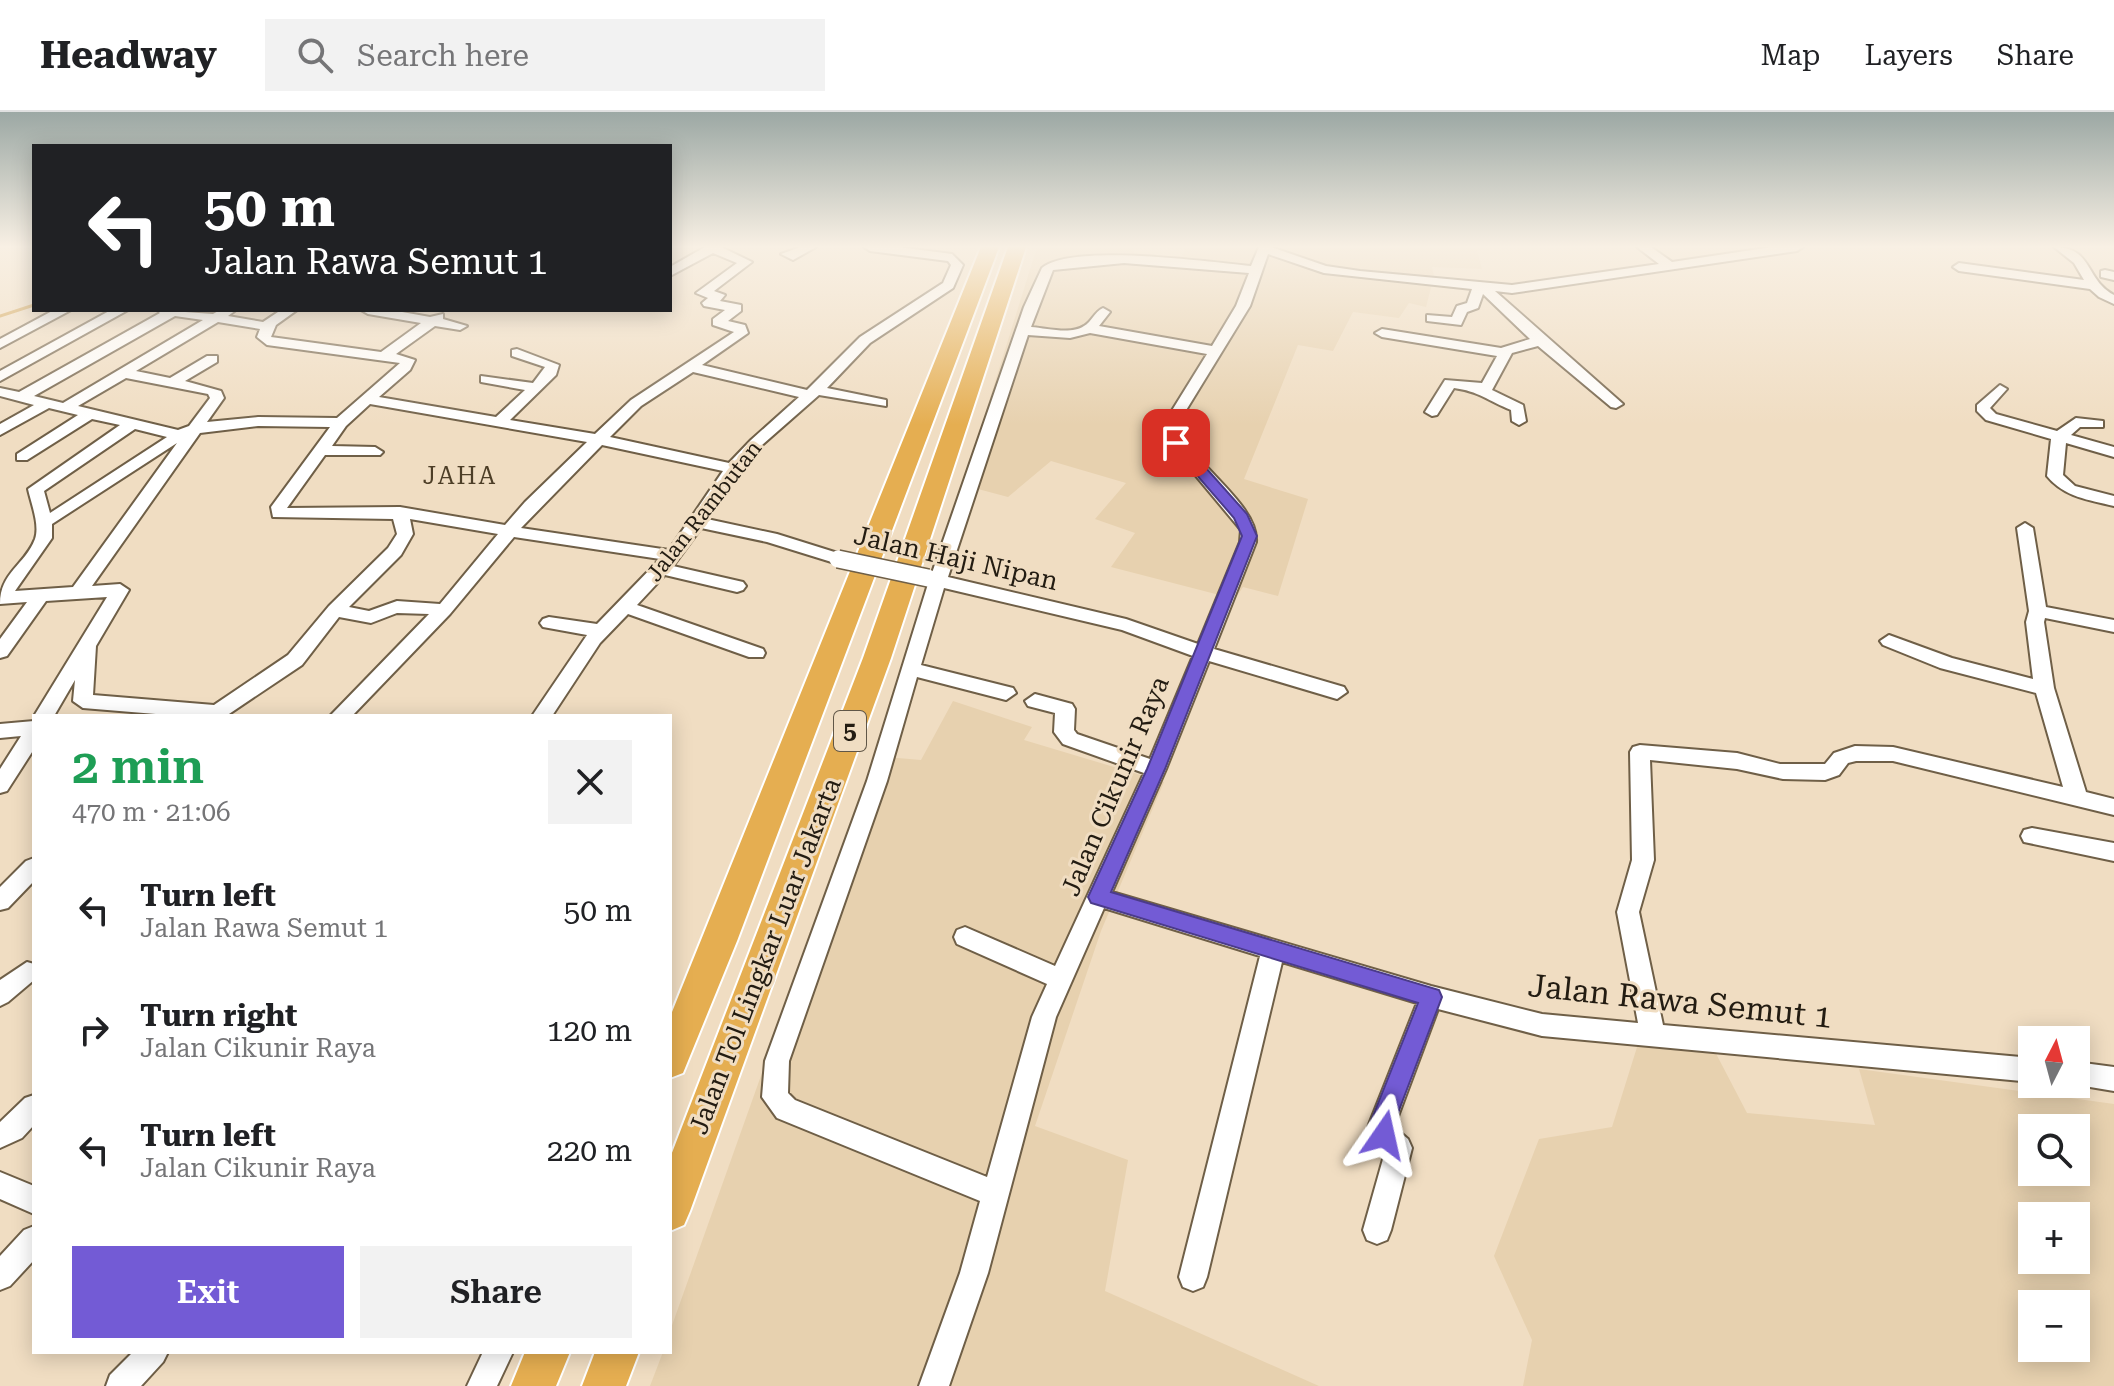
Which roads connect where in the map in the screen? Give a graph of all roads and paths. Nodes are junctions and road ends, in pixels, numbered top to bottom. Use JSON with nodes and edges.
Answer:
{"nodes":[{"id":1,"x":728,"y":306,"type":"edge"},
{"id":2,"x":915,"y":306,"type":"edge"},
{"id":3,"x":967,"y":306,"type":"edge"},
{"id":4,"x":997,"y":306,"type":"edge"},
{"id":5,"x":1032,"y":306,"type":"edge"},
{"id":6,"x":1242,"y":306,"type":"edge"},
{"id":7,"x":1469,"y":306,"type":"edge"},
{"id":8,"x":1502,"y":306,"type":"edge"},
{"id":9,"x":60,"y":312,"type":"edge"},
{"id":10,"x":117,"y":312,"type":"edge"},
{"id":11,"x":168,"y":312,"type":"edge"},
{"id":12,"x":175,"y":312,"type":"edge"},
{"id":13,"x":226,"y":312,"type":"edge"},
{"id":14,"x":287,"y":312,"type":"edge"},
{"id":15,"x":380,"y":312,"type":"edge"},
{"id":16,"x":444,"y":312,"type":"edge"},
{"id":17,"x":1103,"y":312,"type":"dead end"},
{"id":18,"x":1432,"y":318,"type":"dead end"},
{"id":19,"x":213,"y":320,"type":"junction"},
{"id":20,"x":433,"y":321,"type":"junction"},
{"id":21,"x":269,"y":325,"type":"junction"},
{"id":22,"x":460,"y":326,"type":"dead end"},
{"id":23,"x":1090,"y":329,"type":"junction"},
{"id":24,"x":1023,"y":331,"type":"junction"},
{"id":25,"x":1382,"y":333,"type":"dead end"},
{"id":26,"x":1540,"y":341,"type":"junction"},
{"id":27,"x":0,"y":344,"type":"edge"},
{"id":28,"x":1216,"y":351,"type":"junction"},
{"id":29,"x":517,"y":353,"type":"dead end"},
{"id":30,"x":1504,"y":353,"type":"junction"},
{"id":31,"x":385,"y":355,"type":"junction"},
{"id":32,"x":212,"y":359,"type":"dead end"},
{"id":33,"x":691,"y":367,"type":"junction"},
{"id":34,"x":123,"y":373,"type":"junction"},
{"id":35,"x":0,"y":377,"type":"edge"},
{"id":36,"x":486,"y":379,"type":"dead end"},
{"id":37,"x":175,"y":381,"type":"junction"},
{"id":38,"x":536,"y":388,"type":"junction"},
{"id":39,"x":1482,"y":389,"type":"junction"},
{"id":40,"x":2000,"y":389,"type":"dead end"},
{"id":41,"x":0,"y":392,"type":"edge"},
{"id":42,"x":813,"y":392,"type":"junction"},
{"id":43,"x":20,"y":398,"type":"junction"},
{"id":44,"x":367,"y":399,"type":"junction"},
{"id":45,"x":881,"y":403,"type":"dead end"},
{"id":46,"x":46,"y":404,"type":"junction"},
{"id":47,"x":1616,"y":404,"type":"dead end"},
{"id":48,"x":65,"y":408,"type":"junction"},
{"id":49,"x":1432,"y":412,"type":"dead end"},
{"id":50,"x":91,"y":413,"type":"junction"},
{"id":51,"x":500,"y":421,"type":"junction"},
{"id":52,"x":1519,"y":421,"type":"dead end"},
{"id":53,"x":134,"y":423,"type":"junction"},
{"id":54,"x":341,"y":423,"type":"junction"},
{"id":55,"x":2098,"y":424,"type":"dead end"},
{"id":56,"x":0,"y":430,"type":"edge"},
{"id":57,"x":186,"y":431,"type":"junction"},
{"id":58,"x":2059,"y":438,"type":"junction"},
{"id":59,"x":598,"y":440,"type":"junction"},
{"id":60,"x":324,"y":450,"type":"junction"},
{"id":61,"x":375,"y":452,"type":"dead end"},
{"id":62,"x":2114,"y":452,"type":"edge"},
{"id":63,"x":22,"y":457,"type":"dead end"},
{"id":64,"x":733,"y":469,"type":"junction"},
{"id":65,"x":2114,"y":501,"type":"edge"},
{"id":66,"x":400,"y":512,"type":"junction"},
{"id":67,"x":44,"y":522,"type":"junction"},
{"id":68,"x":697,"y":522,"type":"junction"},
{"id":69,"x":2025,"y":528,"type":"dead end"},
{"id":70,"x":508,"y":531,"type":"junction"},
{"id":71,"x":667,"y":562,"type":"junction"},
{"id":72,"x":934,"y":579,"type":"junction"},
{"id":73,"x":737,"y":586,"type":"dead end"},
{"id":74,"x":79,"y":592,"type":"junction"},
{"id":75,"x":41,"y":595,"type":"junction"},
{"id":76,"x":0,"y":598,"type":"edge"},
{"id":77,"x":625,"y":607,"type":"junction"},
{"id":78,"x":335,"y":610,"type":"junction"},
{"id":79,"x":444,"y":610,"type":"junction"},
{"id":80,"x":2038,"y":611,"type":"junction"},
{"id":81,"x":549,"y":623,"type":"dead end"},
{"id":82,"x":2114,"y":626,"type":"edge"},
{"id":83,"x":601,"y":631,"type":"junction"},
{"id":84,"x":1889,"y":641,"type":"dead end"},
{"id":85,"x":88,"y":643,"type":"junction"},
{"id":86,"x":2,"y":645,"type":"edge"},
{"id":87,"x":1202,"y":652,"type":"junction"},
{"id":88,"x":756,"y":653,"type":"dead end"},
{"id":89,"x":912,"y":669,"type":"junction"},
{"id":90,"x":2044,"y":688,"type":"junction"},
{"id":91,"x":1337,"y":692,"type":"dead end"},
{"id":92,"x":1006,"y":693,"type":"dead end"},
{"id":93,"x":1035,"y":701,"type":"dead end"},
{"id":94,"x":45,"y":714,"type":"edge"},
{"id":95,"x":214,"y":714,"type":"edge"},
{"id":96,"x":342,"y":714,"type":"edge"},
{"id":97,"x":543,"y":714,"type":"edge"},
{"id":98,"x":0,"y":731,"type":"edge"},
{"id":99,"x":32,"y":731,"type":"edge"},
{"id":100,"x":32,"y":734,"type":"edge"},
{"id":101,"x":1156,"y":769,"type":"junction"},
{"id":102,"x":0,"y":785,"type":"edge"},
{"id":103,"x":2077,"y":798,"type":"junction"},
{"id":104,"x":2111,"y":812,"type":"edge"},
{"id":105,"x":2032,"y":836,"type":"dead end"},
{"id":106,"x":2114,"y":852,"type":"edge"},
{"id":107,"x":32,"y":869,"type":"edge"},
{"id":108,"x":1098,"y":897,"type":"junction"},
{"id":109,"x":0,"y":901,"type":"edge"},
{"id":110,"x":965,"y":937,"type":"dead end"},
{"id":111,"x":1273,"y":950,"type":"junction"},
{"id":112,"x":32,"y":970,"type":"edge"},
{"id":113,"x":1060,"y":979,"type":"junction"},
{"id":114,"x":0,"y":995,"type":"edge"},
{"id":115,"x":1431,"y":997,"type":"junction"},
{"id":116,"x":1653,"y":1037,"type":"junction"},
{"id":117,"x":672,"y":1056,"type":"edge"},
{"id":118,"x":2018,"y":1069,"type":"edge"},
{"id":119,"x":2090,"y":1076,"type":"edge"},
{"id":120,"x":2114,"y":1079,"type":"edge"},
{"id":121,"x":32,"y":1109,"type":"edge"},
{"id":122,"x":4,"y":1135,"type":"edge"},
{"id":123,"x":0,"y":1185,"type":"edge"},
{"id":124,"x":994,"y":1193,"type":"junction"},
{"id":125,"x":32,"y":1199,"type":"edge"},
{"id":126,"x":672,"y":1206,"type":"edge"},
{"id":127,"x":1377,"y":1230,"type":"dead end"},
{"id":128,"x":32,"y":1242,"type":"edge"},
{"id":129,"x":0,"y":1276,"type":"edge"},
{"id":130,"x":1193,"y":1277,"type":"dead end"},
{"id":131,"x":151,"y":1354,"type":"edge"},
{"id":132,"x":497,"y":1354,"type":"edge"},
{"id":133,"x":547,"y":1354,"type":"edge"},
{"id":134,"x":616,"y":1354,"type":"edge"},
{"id":135,"x":121,"y":1386,"type":"edge"},
{"id":136,"x":482,"y":1386,"type":"edge"},
{"id":137,"x":533,"y":1386,"type":"edge"},
{"id":138,"x":604,"y":1386,"type":"edge"},
{"id":139,"x":934,"y":1386,"type":"edge"}],
"edges":[{"from":1,"to":33,"type":"street"},
{"from":2,"to":42,"type":"street","name":"Jalan Rambutan"},
{"from":3,"to":117,"type":"highway","name":"Jalan Tol Lingkar Luar Jakarta","number":"5"},
{"from":4,"to":126,"type":"highway","name":"Jalan Tol Lingkar Luar Jakarta","number":"5"},
{"from":5,"to":24,"type":"street"},
{"from":6,"to":28,"type":"street","name":"Jalan Cikunir Raya"},
{"from":7,"to":18,"type":"street"},
{"from":8,"to":26,"type":"street"},
{"from":9,"to":27,"type":"street"},
{"from":10,"to":35,"type":"street"},
{"from":11,"to":43,"type":"street"},
{"from":12,"to":19,"type":"street"},
{"from":13,"to":19,"type":"street"},
{"from":14,"to":21,"type":"street"},
{"from":15,"to":20,"type":"street"},
{"from":16,"to":20,"type":"street"},
{"from":17,"to":23,"type":"street"},
{"from":19,"to":21,"type":"street"},
{"from":19,"to":34,"type":"street"},
{"from":20,"to":22,"type":"street"},
{"from":20,"to":31,"type":"street"},
{"from":21,"to":31,"type":"street"},
{"from":23,"to":24,"type":"street"},
{"from":23,"to":28,"type":"street"},
{"from":24,"to":72,"type":"street"},
{"from":25,"to":30,"type":"street"},
{"from":26,"to":30,"type":"street"},
{"from":26,"to":47,"type":"street"},
{"from":28,"to":87,"type":"street","name":"Jalan Cikunir Raya"},
{"from":29,"to":38,"type":"street"},
{"from":30,"to":39,"type":"street"},
{"from":31,"to":44,"type":"street"},
{"from":32,"to":37,"type":"street"},
{"from":33,"to":42,"type":"street"},
{"from":33,"to":59,"type":"street"},
{"from":34,"to":37,"type":"street"},
{"from":34,"to":48,"type":"street"},
{"from":36,"to":38,"type":"street"},
{"from":37,"to":57,"type":"street"},
{"from":38,"to":51,"type":"street"},
{"from":39,"to":49,"type":"street"},
{"from":39,"to":52,"type":"street"},
{"from":40,"to":58,"type":"street"},
{"from":41,"to":43,"type":"street"},
{"from":42,"to":45,"type":"street"},
{"from":42,"to":64,"type":"street","name":"Jalan Rambutan"},
{"from":43,"to":46,"type":"street"},
{"from":44,"to":51,"type":"street"},
{"from":44,"to":54,"type":"street"},
{"from":46,"to":48,"type":"street"},
{"from":46,"to":56,"type":"street"},
{"from":48,"to":50,"type":"street"},
{"from":50,"to":53,"type":"street"},
{"from":50,"to":63,"type":"street"},
{"from":51,"to":59,"type":"street"},
{"from":53,"to":57,"type":"street"},
{"from":53,"to":67,"type":"street"},
{"from":54,"to":57,"type":"street"},
{"from":54,"to":60,"type":"street"},
{"from":55,"to":58,"type":"street"},
{"from":57,"to":67,"type":"street"},
{"from":57,"to":74,"type":"street"},
{"from":58,"to":62,"type":"street"},
{"from":58,"to":65,"type":"street"},
{"from":59,"to":64,"type":"street"},
{"from":59,"to":70,"type":"street"},
{"from":60,"to":61,"type":"street"},
{"from":60,"to":66,"type":"street"},
{"from":64,"to":68,"type":"street","name":"Jalan Rambutan"},
{"from":66,"to":70,"type":"street"},
{"from":66,"to":78,"type":"street"},
{"from":67,"to":76,"type":"street"},
{"from":68,"to":71,"type":"street","name":"Jalan Rambutan"},
{"from":68,"to":72,"type":"street","name":"Jalan Haji Nipan","bridge":true},
{"from":69,"to":80,"type":"street"},
{"from":70,"to":71,"type":"street"},
{"from":70,"to":79,"type":"street"},
{"from":71,"to":73,"type":"street"},
{"from":71,"to":77,"type":"street","name":"Jalan Rambutan"},
{"from":72,"to":87,"type":"street","name":"Jalan Haji Nipan"},
{"from":72,"to":89,"type":"street"},
{"from":74,"to":75,"type":"street"},
{"from":74,"to":85,"type":"street"},
{"from":75,"to":76,"type":"street"},
{"from":75,"to":86,"type":"street"},
{"from":77,"to":83,"type":"street","name":"Jalan Rambutan"},
{"from":77,"to":88,"type":"street"},
{"from":78,"to":79,"type":"street"},
{"from":78,"to":95,"type":"street"},
{"from":79,"to":96,"type":"street"},
{"from":80,"to":82,"type":"street"},
{"from":80,"to":90,"type":"street"},
{"from":81,"to":83,"type":"street"},
{"from":83,"to":97,"type":"street","name":"Jalan Rambutan"},
{"from":84,"to":90,"type":"street"},
{"from":85,"to":94,"type":"street"},
{"from":85,"to":95,"type":"street"},
{"from":87,"to":91,"type":"street","name":"Jalan Haji Nipan"},
{"from":87,"to":101,"type":"street","name":"Jalan Cikunir Raya"},
{"from":89,"to":92,"type":"street"},
{"from":89,"to":124,"type":"street"},
{"from":90,"to":103,"type":"street"},
{"from":93,"to":101,"type":"street"},
{"from":98,"to":99,"type":"street"},
{"from":100,"to":102,"type":"street"},
{"from":101,"to":108,"type":"street","name":"Jalan Cikunir Raya"},
{"from":103,"to":104,"type":"street"},
{"from":103,"to":116,"type":"street"},
{"from":105,"to":106,"type":"street"},
{"from":107,"to":109,"type":"street"},
{"from":108,"to":111,"type":"street","name":"Jalan Rawa Semut 1"},
{"from":108,"to":113,"type":"street","name":"Jalan Cikunir Raya"},
{"from":110,"to":113,"type":"street"},
{"from":111,"to":115,"type":"street","name":"Jalan Rawa Semut 1"},
{"from":111,"to":130,"type":"street"},
{"from":112,"to":114,"type":"street"},
{"from":113,"to":124,"type":"street","name":"Jalan Cikunir Raya"},
{"from":115,"to":116,"type":"street","name":"Jalan Rawa Semut 1"},
{"from":115,"to":127,"type":"street"},
{"from":116,"to":118,"type":"street","name":"Jalan Rawa Semut 1"},
{"from":119,"to":120,"type":"street"},
{"from":121,"to":122,"type":"street"},
{"from":123,"to":125,"type":"street"},
{"from":124,"to":139,"type":"street","name":"Jalan Cikunir Raya"},
{"from":128,"to":129,"type":"street"},
{"from":131,"to":135,"type":"street"},
{"from":132,"to":136,"type":"street"},
{"from":133,"to":137,"type":"highway"},
{"from":134,"to":138,"type":"highway"}]}
